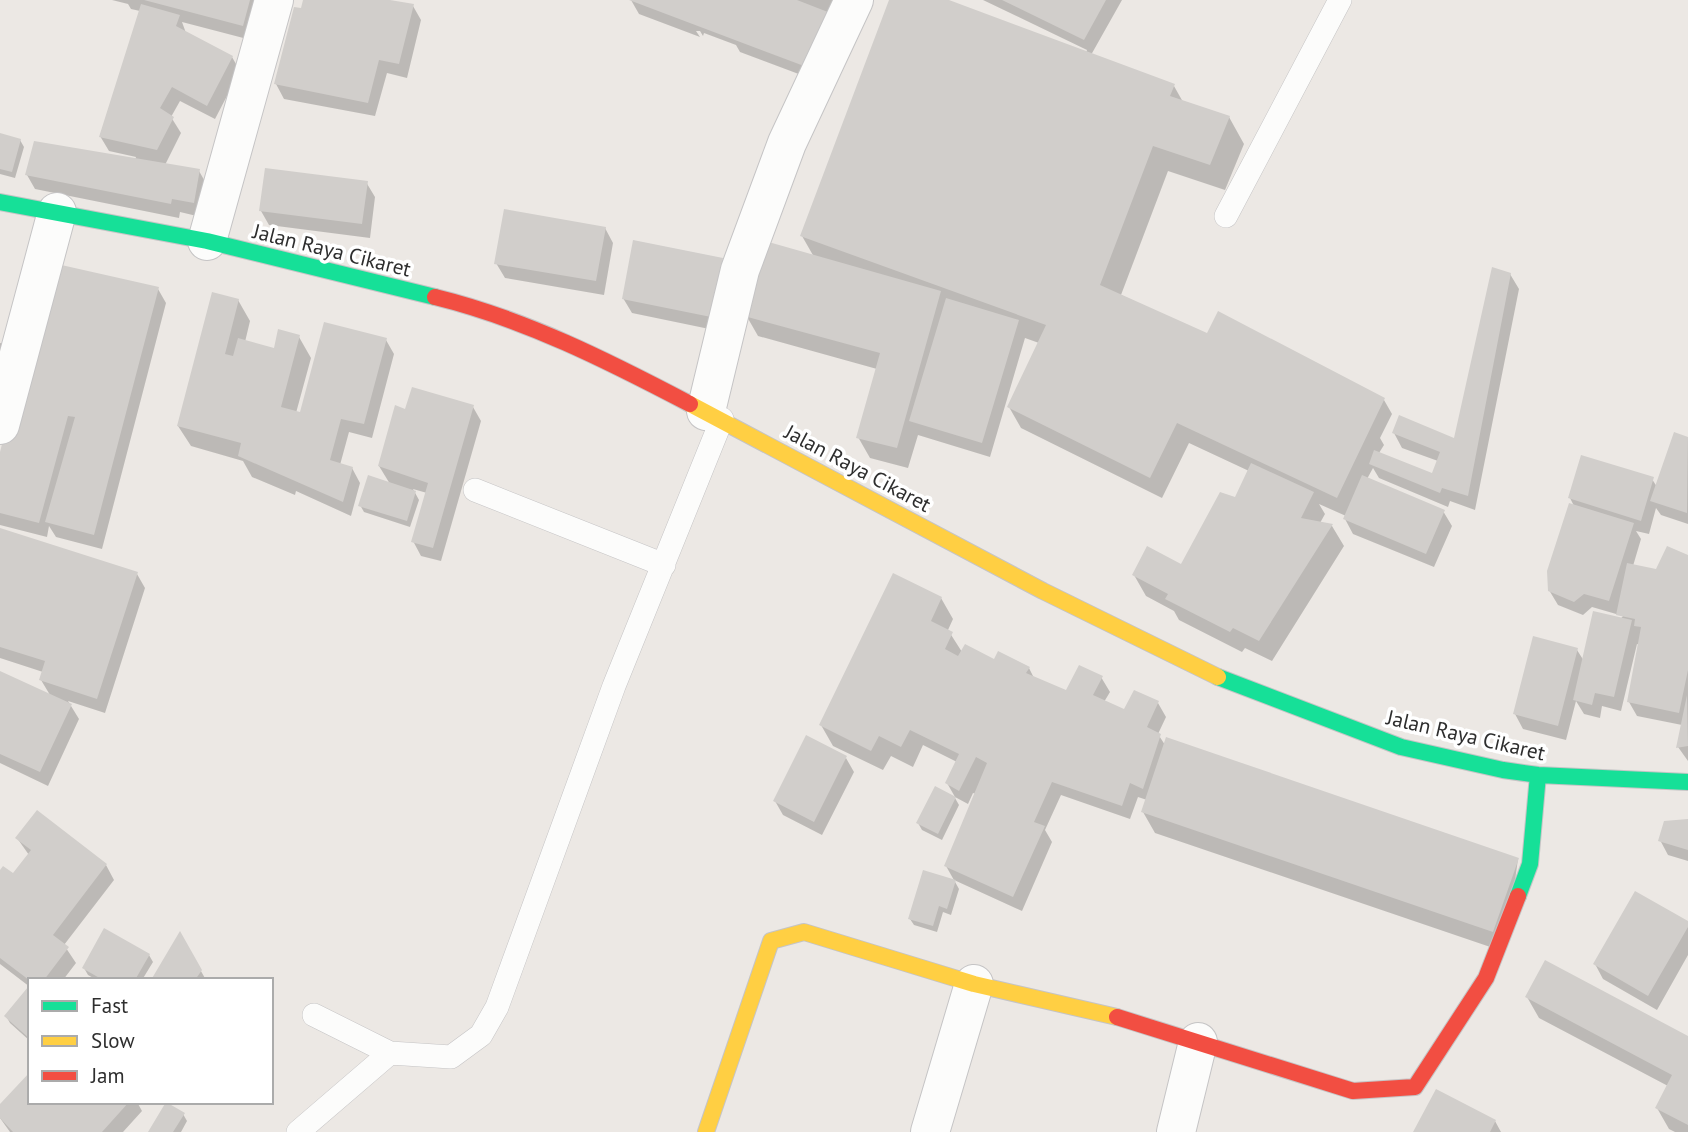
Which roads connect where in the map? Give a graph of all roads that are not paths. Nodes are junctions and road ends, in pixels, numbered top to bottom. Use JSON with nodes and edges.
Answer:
{"nodes":[{"id":1,"x":274,"y":0,"type":"edge"},
{"id":2,"x":854,"y":0,"type":"edge"},
{"id":3,"x":1340,"y":0,"type":"edge"},
{"id":4,"x":0,"y":202,"type":"edge"},
{"id":5,"x":57,"y":212,"type":"junction"},
{"id":6,"x":1226,"y":216,"type":"dead end"},
{"id":7,"x":207,"y":241,"type":"junction"},
{"id":8,"x":714,"y":415,"type":"junction"},
{"id":9,"x":0,"y":425,"type":"edge"},
{"id":10,"x":475,"y":490,"type":"dead end"},
{"id":11,"x":664,"y":565,"type":"junction"},
{"id":12,"x":1538,"y":775,"type":"junction"},
{"id":13,"x":1688,"y":782,"type":"edge"},
{"id":14,"x":974,"y":984,"type":"junction"},
{"id":15,"x":314,"y":1015,"type":"dead end"},
{"id":16,"x":1198,"y":1042,"type":"junction"},
{"id":17,"x":390,"y":1053,"type":"junction"},
{"id":18,"x":298,"y":1132,"type":"edge"},
{"id":19,"x":706,"y":1132,"type":"edge"},
{"id":20,"x":930,"y":1132,"type":"edge"},
{"id":21,"x":1176,"y":1132,"type":"edge"}],
"edges":[{"from":1,"to":7,"type":"street"},
{"from":2,"to":8,"type":"street"},
{"from":3,"to":6,"type":"lane"},
{"from":4,"to":5,"type":"main road","name":"Jalan Raya Cikaret"},
{"from":5,"to":7,"type":"main road","name":"Jalan Raya Cikaret"},
{"from":5,"to":9,"type":"street"},
{"from":7,"to":8,"type":"main road","name":"Jalan Raya Cikaret"},
{"from":8,"to":11,"type":"lane"},
{"from":8,"to":12,"type":"main road","name":"Jalan Raya Cikaret"},
{"from":10,"to":11,"type":"lane"},
{"from":11,"to":17,"type":"lane"},
{"from":12,"to":13,"type":"main road","name":"Jalan Raya Cikaret"},
{"from":12,"to":16,"type":"main road"},
{"from":14,"to":16,"type":"main road"},
{"from":14,"to":19,"type":"main road"},
{"from":14,"to":20,"type":"street"},
{"from":15,"to":17,"type":"lane"},
{"from":16,"to":21,"type":"street"},
{"from":17,"to":18,"type":"lane"}]}
